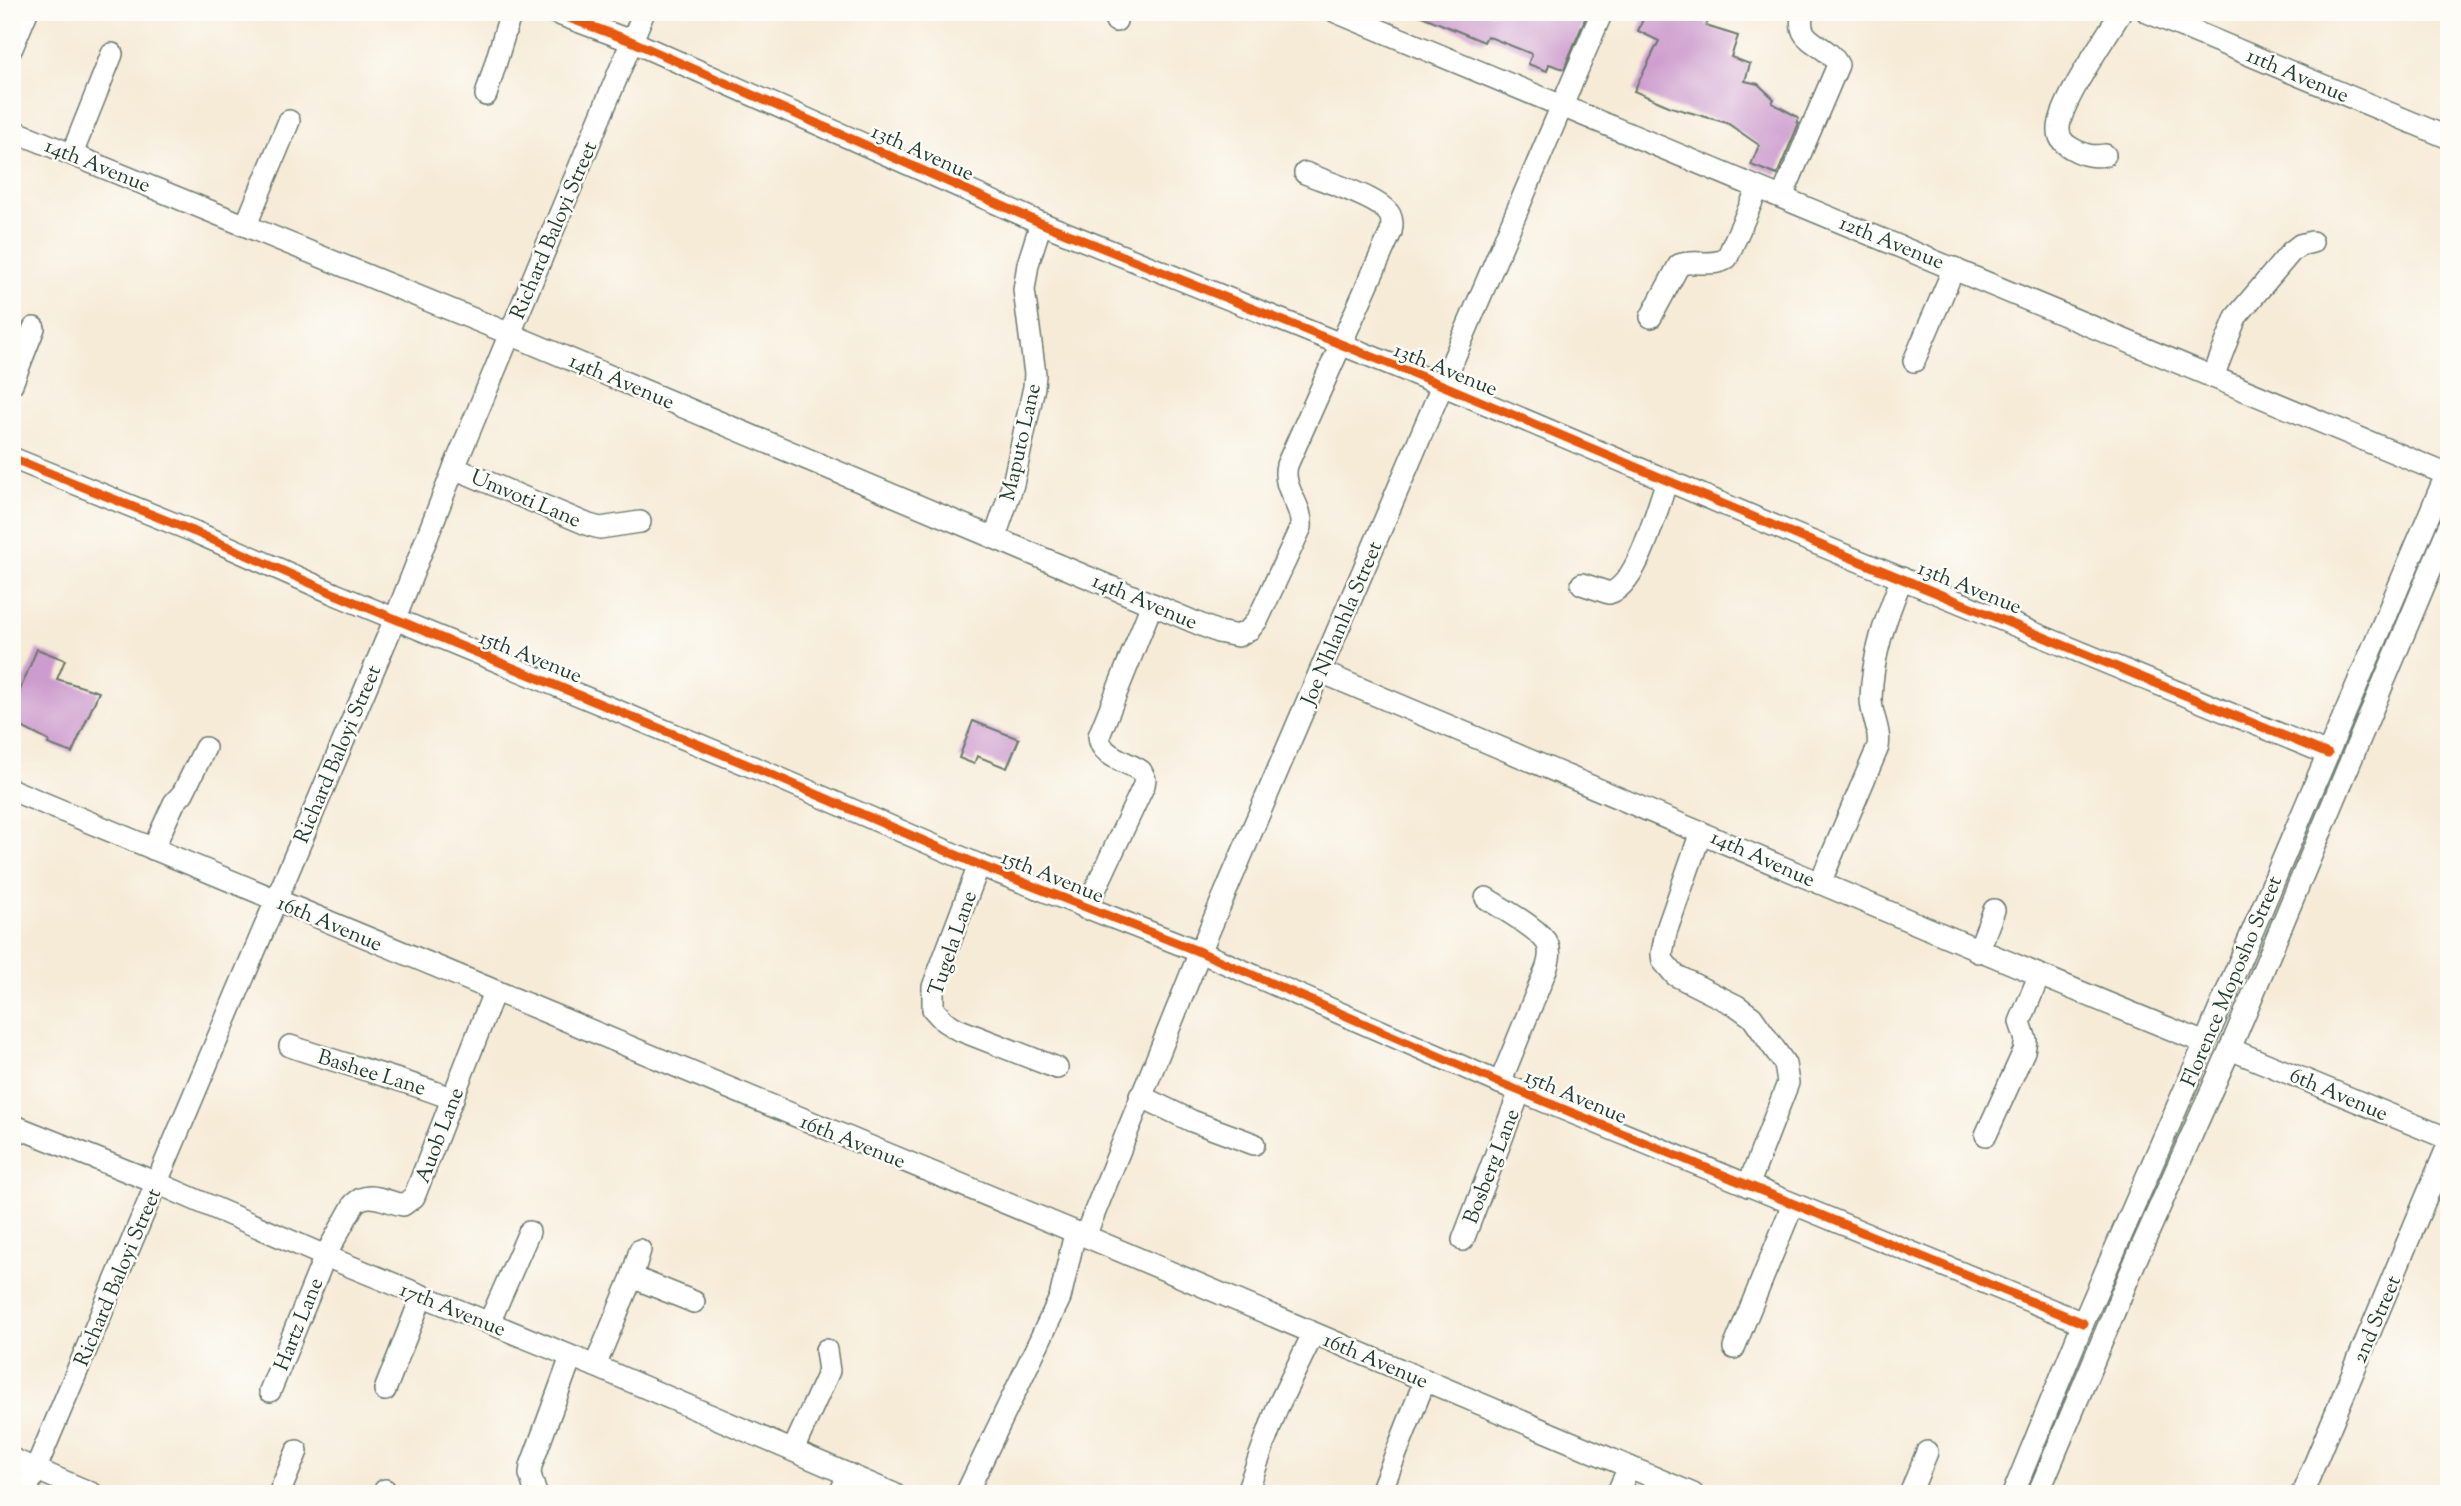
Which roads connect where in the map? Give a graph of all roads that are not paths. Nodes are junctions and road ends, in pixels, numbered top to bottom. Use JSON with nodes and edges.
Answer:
{"nodes":[{"id":1,"x":27,"y":12,"type":"edge"},
{"id":2,"x":511,"y":12,"type":"edge"},
{"id":3,"x":553,"y":12,"type":"edge"},
{"id":4,"x":644,"y":12,"type":"edge"},
{"id":5,"x":1336,"y":12,"type":"edge"},
{"id":6,"x":1602,"y":12,"type":"edge"},
{"id":7,"x":1804,"y":12,"type":"edge"},
{"id":8,"x":2121,"y":12,"type":"edge"},
{"id":9,"x":2147,"y":12,"type":"edge"},
{"id":10,"x":631,"y":41,"type":"junction"},
{"id":11,"x":12,"y":48,"type":"edge"},
{"id":12,"x":112,"y":54,"type":"dead end"},
{"id":13,"x":486,"y":95,"type":"dead end"},
{"id":14,"x":1563,"y":108,"type":"junction"},
{"id":15,"x":289,"y":121,"type":"dead end"},
{"id":16,"x":12,"y":130,"type":"edge"},
{"id":17,"x":2449,"y":138,"type":"edge"},
{"id":18,"x":72,"y":154,"type":"junction"},
{"id":19,"x":2105,"y":155,"type":"dead end"},
{"id":20,"x":1305,"y":173,"type":"dead end"},
{"id":21,"x":1758,"y":188,"type":"junction"},
{"id":22,"x":1782,"y":197,"type":"junction"},
{"id":23,"x":1041,"y":223,"type":"junction"},
{"id":24,"x":246,"y":225,"type":"junction"},
{"id":25,"x":2312,"y":242,"type":"dead end"},
{"id":26,"x":1954,"y":268,"type":"junction"},
{"id":27,"x":1651,"y":317,"type":"dead end"},
{"id":28,"x":34,"y":328,"type":"dead end"},
{"id":29,"x":510,"y":334,"type":"junction"},
{"id":30,"x":1341,"y":346,"type":"junction"},
{"id":31,"x":1914,"y":360,"type":"dead end"},
{"id":32,"x":2213,"y":377,"type":"junction"},
{"id":33,"x":12,"y":384,"type":"edge"},
{"id":34,"x":1442,"y":385,"type":"junction"},
{"id":35,"x":12,"y":458,"type":"edge"},
{"id":36,"x":454,"y":468,"type":"junction"},
{"id":37,"x":2447,"y":471,"type":"edge"},
{"id":38,"x":1667,"y":481,"type":"junction"},
{"id":39,"x":640,"y":522,"type":"dead end"},
{"id":40,"x":2449,"y":526,"type":"edge"},
{"id":41,"x":995,"y":537,"type":"junction"},
{"id":42,"x":1902,"y":578,"type":"junction"},
{"id":43,"x":1582,"y":584,"type":"dead end"},
{"id":44,"x":1152,"y":604,"type":"junction"},
{"id":45,"x":395,"y":619,"type":"junction"},
{"id":46,"x":1321,"y":672,"type":"junction"},
{"id":47,"x":205,"y":748,"type":"dead end"},
{"id":48,"x":2328,"y":754,"type":"junction"},
{"id":49,"x":12,"y":790,"type":"edge"},
{"id":50,"x":1701,"y":832,"type":"junction"},
{"id":51,"x":153,"y":849,"type":"junction"},
{"id":52,"x":979,"y":865,"type":"junction"},
{"id":53,"x":1820,"y":883,"type":"junction"},
{"id":54,"x":1486,"y":898,"type":"dead end"},
{"id":55,"x":275,"y":900,"type":"junction"},
{"id":56,"x":1086,"y":909,"type":"junction"},
{"id":57,"x":1994,"y":910,"type":"dead end"},
{"id":58,"x":1200,"y":952,"type":"junction"},
{"id":59,"x":1978,"y":952,"type":"junction"},
{"id":60,"x":2039,"y":976,"type":"junction"},
{"id":61,"x":494,"y":992,"type":"junction"},
{"id":62,"x":2205,"y":1043,"type":"junction"},
{"id":63,"x":290,"y":1046,"type":"dead end"},
{"id":64,"x":2230,"y":1049,"type":"junction"},
{"id":65,"x":1057,"y":1068,"type":"dead end"},
{"id":66,"x":1510,"y":1087,"type":"junction"},
{"id":67,"x":1140,"y":1097,"type":"junction"},
{"id":68,"x":453,"y":1099,"type":"junction"},
{"id":69,"x":12,"y":1125,"type":"edge"},
{"id":70,"x":1986,"y":1135,"type":"dead end"},
{"id":71,"x":2449,"y":1141,"type":"edge"},
{"id":72,"x":1254,"y":1144,"type":"dead end"},
{"id":73,"x":157,"y":1183,"type":"junction"},
{"id":74,"x":1748,"y":1186,"type":"junction"},
{"id":75,"x":1793,"y":1204,"type":"junction"},
{"id":76,"x":528,"y":1232,"type":"dead end"},
{"id":77,"x":1080,"y":1234,"type":"junction"},
{"id":78,"x":1463,"y":1240,"type":"dead end"},
{"id":79,"x":640,"y":1250,"type":"dead end"},
{"id":80,"x":325,"y":1256,"type":"junction"},
{"id":81,"x":632,"y":1277,"type":"junction"},
{"id":82,"x":422,"y":1296,"type":"junction"},
{"id":83,"x":694,"y":1302,"type":"dead end"},
{"id":84,"x":489,"y":1323,"type":"junction"},
{"id":85,"x":2083,"y":1323,"type":"junction"},
{"id":86,"x":1313,"y":1334,"type":"junction"},
{"id":87,"x":1734,"y":1348,"type":"dead end"},
{"id":88,"x":826,"y":1350,"type":"dead end"},
{"id":89,"x":571,"y":1357,"type":"junction"},
{"id":90,"x":596,"y":1366,"type":"junction"},
{"id":91,"x":1425,"y":1380,"type":"junction"},
{"id":92,"x":385,"y":1390,"type":"dead end"},
{"id":93,"x":270,"y":1391,"type":"dead end"},
{"id":94,"x":793,"y":1450,"type":"junction"},
{"id":95,"x":296,"y":1451,"type":"dead end"},
{"id":96,"x":1927,"y":1452,"type":"dead end"},
{"id":97,"x":12,"y":1459,"type":"edge"},
{"id":98,"x":1629,"y":1467,"type":"junction"},
{"id":99,"x":36,"y":1469,"type":"junction"},
{"id":100,"x":844,"y":1484,"type":"edge"},
{"id":101,"x":1685,"y":1492,"type":"edge"},
{"id":102,"x":25,"y":1494,"type":"edge"},
{"id":103,"x":93,"y":1494,"type":"edge"},
{"id":104,"x":279,"y":1494,"type":"edge"},
{"id":105,"x":536,"y":1494,"type":"edge"},
{"id":106,"x":894,"y":1494,"type":"edge"},
{"id":107,"x":967,"y":1494,"type":"edge"},
{"id":108,"x":1246,"y":1494,"type":"edge"},
{"id":109,"x":1380,"y":1494,"type":"edge"},
{"id":110,"x":1617,"y":1494,"type":"edge"},
{"id":111,"x":1910,"y":1494,"type":"edge"},
{"id":112,"x":2013,"y":1494,"type":"edge"},
{"id":113,"x":2038,"y":1494,"type":"edge"},
{"id":114,"x":2302,"y":1494,"type":"edge"}],
"edges":[{"from":1,"to":11,"type":"street"},
{"from":2,"to":13,"type":"street"},
{"from":3,"to":10,"type":"street","name":"13th Avenue"},
{"from":4,"to":10,"type":"street","name":"Richard Baloyi Street"},
{"from":5,"to":14,"type":"street","name":"12th Avenue"},
{"from":6,"to":14,"type":"street","name":"Joe Nhlanhla Street"},
{"from":7,"to":22,"type":"street"},
{"from":8,"to":19,"type":"street"},
{"from":9,"to":17,"type":"street","name":"11th Avenue"},
{"from":10,"to":23,"type":"street","name":"13th Avenue"},
{"from":10,"to":29,"type":"street","name":"Richard Baloyi Street"},
{"from":12,"to":18,"type":"street"},
{"from":14,"to":21,"type":"street","name":"12th Avenue"},
{"from":14,"to":34,"type":"street","name":"Joe Nhlanhla Street"},
{"from":15,"to":24,"type":"street"},
{"from":16,"to":18,"type":"street","name":"14th Avenue"},
{"from":18,"to":24,"type":"street","name":"14th Avenue"},
{"from":20,"to":30,"type":"street"},
{"from":21,"to":22,"type":"street","name":"12th Avenue"},
{"from":21,"to":27,"type":"street"},
{"from":22,"to":26,"type":"street","name":"12th Avenue"},
{"from":23,"to":30,"type":"street","name":"13th Avenue"},
{"from":23,"to":41,"type":"street","name":"Maputo Lane"},
{"from":24,"to":29,"type":"street","name":"14th Avenue"},
{"from":25,"to":32,"type":"street"},
{"from":26,"to":31,"type":"street"},
{"from":26,"to":32,"type":"street","name":"12th Avenue"},
{"from":28,"to":33,"type":"street"},
{"from":29,"to":36,"type":"street","name":"Richard Baloyi Street"},
{"from":29,"to":41,"type":"street","name":"14th Avenue"},
{"from":30,"to":34,"type":"street","name":"13th Avenue"},
{"from":30,"to":44,"type":"street","name":"14th Avenue"},
{"from":32,"to":37,"type":"street","name":"12th Avenue"},
{"from":34,"to":38,"type":"street","name":"13th Avenue"},
{"from":34,"to":46,"type":"street","name":"Joe Nhlanhla Street"},
{"from":35,"to":45,"type":"street","name":"15th Avenue"},
{"from":36,"to":39,"type":"street","name":"Umvoti Lane"},
{"from":36,"to":45,"type":"street","name":"Richard Baloyi Street"},
{"from":37,"to":48,"type":"street","name":"Florence Moposho Street"},
{"from":38,"to":42,"type":"street","name":"13th Avenue"},
{"from":38,"to":43,"type":"street"},
{"from":40,"to":64,"type":"street","name":"Florence Moposho Street"},
{"from":41,"to":44,"type":"street","name":"14th Avenue"},
{"from":42,"to":48,"type":"street","name":"13th Avenue"},
{"from":42,"to":53,"type":"street"},
{"from":44,"to":56,"type":"street"},
{"from":45,"to":52,"type":"street","name":"15th Avenue"},
{"from":45,"to":55,"type":"street","name":"Richard Baloyi Street"},
{"from":46,"to":50,"type":"street","name":"14th Avenue"},
{"from":46,"to":58,"type":"street","name":"Joe Nhlanhla Street"},
{"from":47,"to":51,"type":"street"},
{"from":48,"to":62,"type":"street","name":"Florence Moposho Street"},
{"from":49,"to":51,"type":"street","name":"16th Avenue"},
{"from":50,"to":53,"type":"street","name":"14th Avenue"},
{"from":50,"to":74,"type":"street"},
{"from":51,"to":55,"type":"street","name":"16th Avenue"},
{"from":52,"to":56,"type":"street","name":"15th Avenue"},
{"from":52,"to":65,"type":"street","name":"Tugela Lane"},
{"from":53,"to":59,"type":"street","name":"14th Avenue"},
{"from":54,"to":66,"type":"street","name":"Bosberg Lane"},
{"from":55,"to":61,"type":"street","name":"16th Avenue"},
{"from":55,"to":73,"type":"street","name":"Richard Baloyi Street"},
{"from":56,"to":58,"type":"street","name":"15th Avenue"},
{"from":57,"to":59,"type":"street"},
{"from":58,"to":66,"type":"street","name":"15th Avenue"},
{"from":58,"to":67,"type":"street","name":"Joe Nhlanhla Street"},
{"from":59,"to":60,"type":"street","name":"14th Avenue"},
{"from":60,"to":62,"type":"street","name":"14th Avenue"},
{"from":60,"to":70,"type":"street"},
{"from":61,"to":68,"type":"street","name":"Auob Lane"},
{"from":61,"to":77,"type":"street","name":"16th Avenue"},
{"from":62,"to":85,"type":"street","name":"Florence Moposho Street"},
{"from":63,"to":68,"type":"street","name":"Bashee Lane"},
{"from":64,"to":71,"type":"street","name":"6th Avenue"},
{"from":64,"to":113,"type":"street","name":"Florence Moposho Street"},
{"from":66,"to":74,"type":"street","name":"15th Avenue"},
{"from":66,"to":78,"type":"street","name":"Bosberg Lane"},
{"from":67,"to":72,"type":"street"},
{"from":67,"to":77,"type":"street","name":"Joe Nhlanhla Street"},
{"from":68,"to":80,"type":"street","name":"Auob Lane"},
{"from":69,"to":73,"type":"street","name":"17th Avenue"},
{"from":71,"to":114,"type":"street","name":"2nd Street"},
{"from":73,"to":80,"type":"street","name":"17th Avenue"},
{"from":73,"to":99,"type":"street","name":"Richard Baloyi Street"},
{"from":74,"to":75,"type":"street","name":"15th Avenue"},
{"from":75,"to":85,"type":"street","name":"15th Avenue"},
{"from":75,"to":87,"type":"street"},
{"from":76,"to":84,"type":"street"},
{"from":77,"to":86,"type":"street","name":"16th Avenue"},
{"from":77,"to":107,"type":"street","name":"Joe Nhlanhla Street"},
{"from":79,"to":81,"type":"street"},
{"from":80,"to":82,"type":"street","name":"17th Avenue"},
{"from":80,"to":93,"type":"street","name":"Hartz Lane"},
{"from":81,"to":83,"type":"street"},
{"from":81,"to":90,"type":"street"},
{"from":82,"to":84,"type":"street","name":"17th Avenue"},
{"from":82,"to":92,"type":"street"},
{"from":84,"to":89,"type":"street","name":"17th Avenue"},
{"from":85,"to":112,"type":"street","name":"Florence Moposho Street"},
{"from":86,"to":91,"type":"street","name":"16th Avenue"},
{"from":86,"to":108,"type":"street"},
{"from":88,"to":94,"type":"street"},
{"from":89,"to":90,"type":"street","name":"17th Avenue"},
{"from":89,"to":105,"type":"street"},
{"from":90,"to":94,"type":"street","name":"17th Avenue"},
{"from":91,"to":98,"type":"street","name":"16th Avenue"},
{"from":91,"to":109,"type":"street"},
{"from":94,"to":100,"type":"street","name":"17th Avenue"},
{"from":95,"to":104,"type":"street"},
{"from":96,"to":111,"type":"street"},
{"from":97,"to":99,"type":"street"},
{"from":98,"to":101,"type":"street","name":"16th Avenue"},
{"from":98,"to":110,"type":"street"},
{"from":99,"to":102,"type":"street","name":"Richard Baloyi Street"},
{"from":99,"to":103,"type":"street"},
{"from":100,"to":106,"type":"street","name":"17th Avenue"}]}
